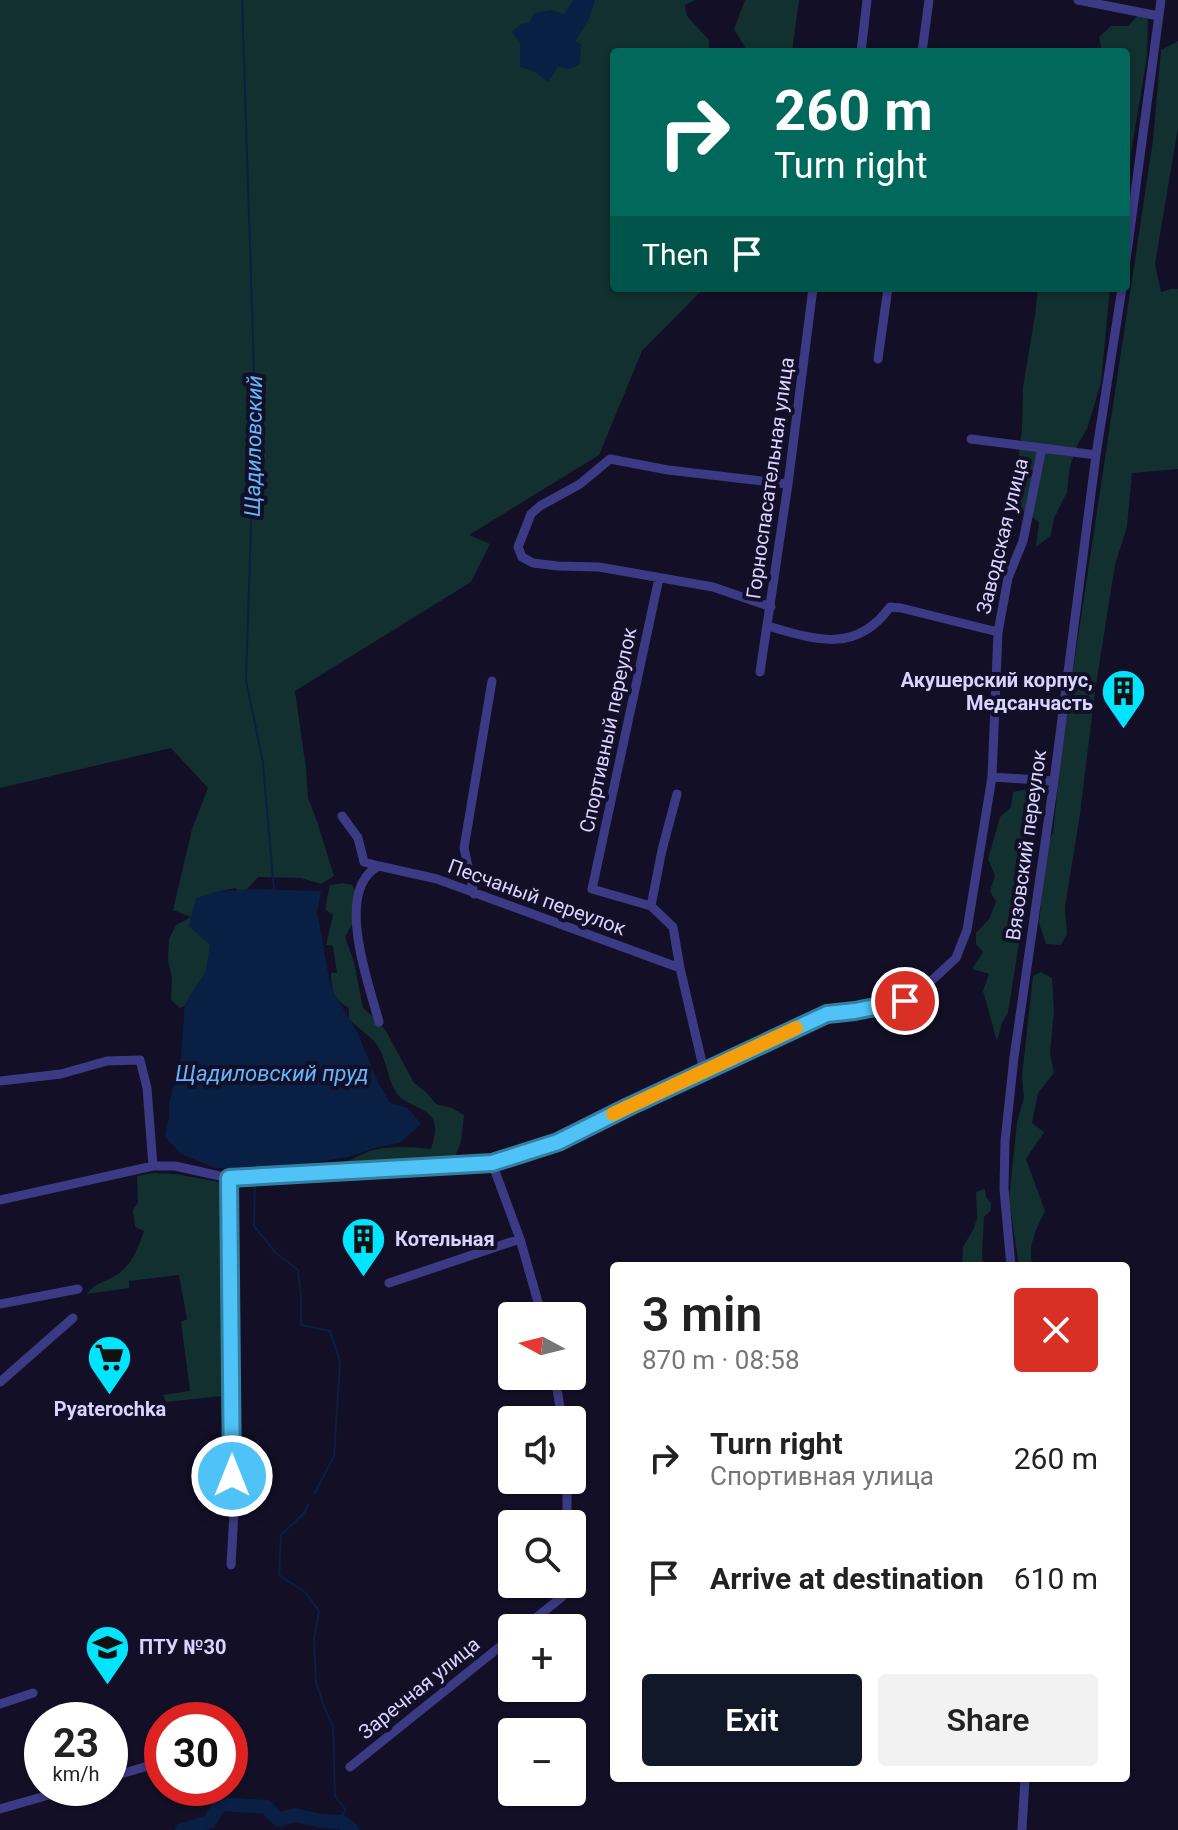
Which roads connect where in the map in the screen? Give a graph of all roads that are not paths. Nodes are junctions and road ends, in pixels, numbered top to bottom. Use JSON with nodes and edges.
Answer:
{"nodes":[{"id":1,"x":867,"y":0,"type":"edge"},
{"id":2,"x":929,"y":0,"type":"edge"},
{"id":3,"x":1078,"y":0,"type":"edge"},
{"id":4,"x":1161,"y":0,"type":"edge"},
{"id":5,"x":1159,"y":16,"type":"junction"},
{"id":6,"x":861,"y":48,"type":"edge"},
{"id":7,"x":923,"y":48,"type":"edge"},
{"id":8,"x":1130,"y":230,"type":"edge"},
{"id":9,"x":812,"y":292,"type":"edge"},
{"id":10,"x":887,"y":292,"type":"edge"},
{"id":11,"x":1121,"y":292,"type":"edge"},
{"id":12,"x":878,"y":359,"type":"dead end"},
{"id":13,"x":971,"y":439,"type":"dead end"},
{"id":14,"x":1042,"y":448,"type":"junction"},
{"id":15,"x":1096,"y":455,"type":"junction"},
{"id":16,"x":788,"y":484,"type":"junction"},
{"id":17,"x":659,"y":578,"type":"junction"},
{"id":18,"x":771,"y":607,"type":"junction"},
{"id":19,"x":768,"y":626,"type":"junction"},
{"id":20,"x":998,"y":632,"type":"junction"},
{"id":21,"x":760,"y":672,"type":"dead end"},
{"id":22,"x":492,"y":681,"type":"dead end"},
{"id":23,"x":992,"y":777,"type":"junction"},
{"id":24,"x":1054,"y":781,"type":"junction"},
{"id":25,"x":677,"y":794,"type":"dead end"},
{"id":26,"x":342,"y":816,"type":"dead end"},
{"id":27,"x":379,"y":866,"type":"junction"},
{"id":28,"x":474,"y":894,"type":"junction"},
{"id":29,"x":651,"y":906,"type":"junction"},
{"id":30,"x":680,"y":968,"type":"junction"},
{"id":31,"x":379,"y":1022,"type":"dead end"},
{"id":32,"x":704,"y":1071,"type":"junction"},
{"id":33,"x":0,"y":1081,"type":"edge"},
{"id":34,"x":492,"y":1163,"type":"junction"},
{"id":35,"x":153,"y":1166,"type":"junction"},
{"id":36,"x":229,"y":1178,"type":"junction"},
{"id":37,"x":0,"y":1200,"type":"edge"},
{"id":38,"x":520,"y":1239,"type":"junction"},
{"id":39,"x":1011,"y":1262,"type":"edge"},
{"id":40,"x":389,"y":1283,"type":"dead end"},
{"id":41,"x":78,"y":1289,"type":"dead end"},
{"id":42,"x":538,"y":1302,"type":"edge"},
{"id":43,"x":0,"y":1304,"type":"edge"},
{"id":44,"x":73,"y":1318,"type":"dead end"},
{"id":45,"x":0,"y":1382,"type":"edge"},
{"id":46,"x":231,"y":1565,"type":"dead end"},
{"id":47,"x":561,"y":1598,"type":"edge"},
{"id":48,"x":541,"y":1614,"type":"edge"},
{"id":49,"x":498,"y":1648,"type":"edge"},
{"id":50,"x":33,"y":1693,"type":"dead end"},
{"id":51,"x":0,"y":1704,"type":"edge"},
{"id":52,"x":350,"y":1767,"type":"dead end"},
{"id":53,"x":1025,"y":1782,"type":"edge"},
{"id":54,"x":24,"y":1802,"type":"edge"},
{"id":55,"x":0,"y":1809,"type":"edge"},
{"id":56,"x":1022,"y":1830,"type":"edge"}],
"edges":[{"from":1,"to":6,"type":"street"},
{"from":2,"to":7,"type":"street"},
{"from":3,"to":5,"type":"street"},
{"from":4,"to":5,"type":"street"},
{"from":5,"to":8,"type":"street"},
{"from":9,"to":16,"type":"street","name":"Горноспасательная улица"},
{"from":10,"to":12,"type":"street"},
{"from":11,"to":15,"type":"street","name":"Вязовский переулок"},
{"from":13,"to":14,"type":"street","name":"Заводская улица"},
{"from":14,"to":15,"type":"street","name":"Заводская улица"},
{"from":14,"to":20,"type":"street","name":"Заводская улица"},
{"from":15,"to":24,"type":"street","name":"Вязовский переулок"},
{"from":16,"to":17,"type":"street"},
{"from":16,"to":18,"type":"street","name":"Горноспасательная улица"},
{"from":17,"to":18,"type":"street"},
{"from":17,"to":29,"type":"street","name":"Спортивный переулок"},
{"from":18,"to":19,"type":"street","name":"Горноспасательная улица"},
{"from":19,"to":20,"type":"street","name":"Заводская улица"},
{"from":19,"to":21,"type":"street","name":"Горноспасательная улица"},
{"from":20,"to":23,"type":"street","name":"Заводская улица"},
{"from":22,"to":28,"type":"street"},
{"from":23,"to":24,"type":"street"},
{"from":23,"to":32,"type":"street","name":"Заводская улица"},
{"from":24,"to":39,"type":"street","name":"Вязовский переулок"},
{"from":25,"to":29,"type":"street"},
{"from":26,"to":27,"type":"street"},
{"from":27,"to":28,"type":"street","name":"Песчаный переулок"},
{"from":27,"to":31,"type":"street"},
{"from":28,"to":30,"type":"street","name":"Песчаный переулок"},
{"from":29,"to":30,"type":"street"},
{"from":30,"to":32,"type":"street"},
{"from":32,"to":34,"type":"street"},
{"from":33,"to":35,"type":"street"},
{"from":34,"to":36,"type":"street"},
{"from":34,"to":38,"type":"street"},
{"from":35,"to":36,"type":"street"},
{"from":35,"to":37,"type":"street"},
{"from":36,"to":46,"type":"street"},
{"from":38,"to":40,"type":"street"},
{"from":38,"to":42,"type":"street"},
{"from":41,"to":43,"type":"street"},
{"from":44,"to":45,"type":"street"},
{"from":47,"to":48,"type":"street"},
{"from":49,"to":52,"type":"street","name":"Заречная улица"},
{"from":50,"to":51,"type":"street"},
{"from":53,"to":56,"type":"street"},
{"from":54,"to":55,"type":"street"}]}
